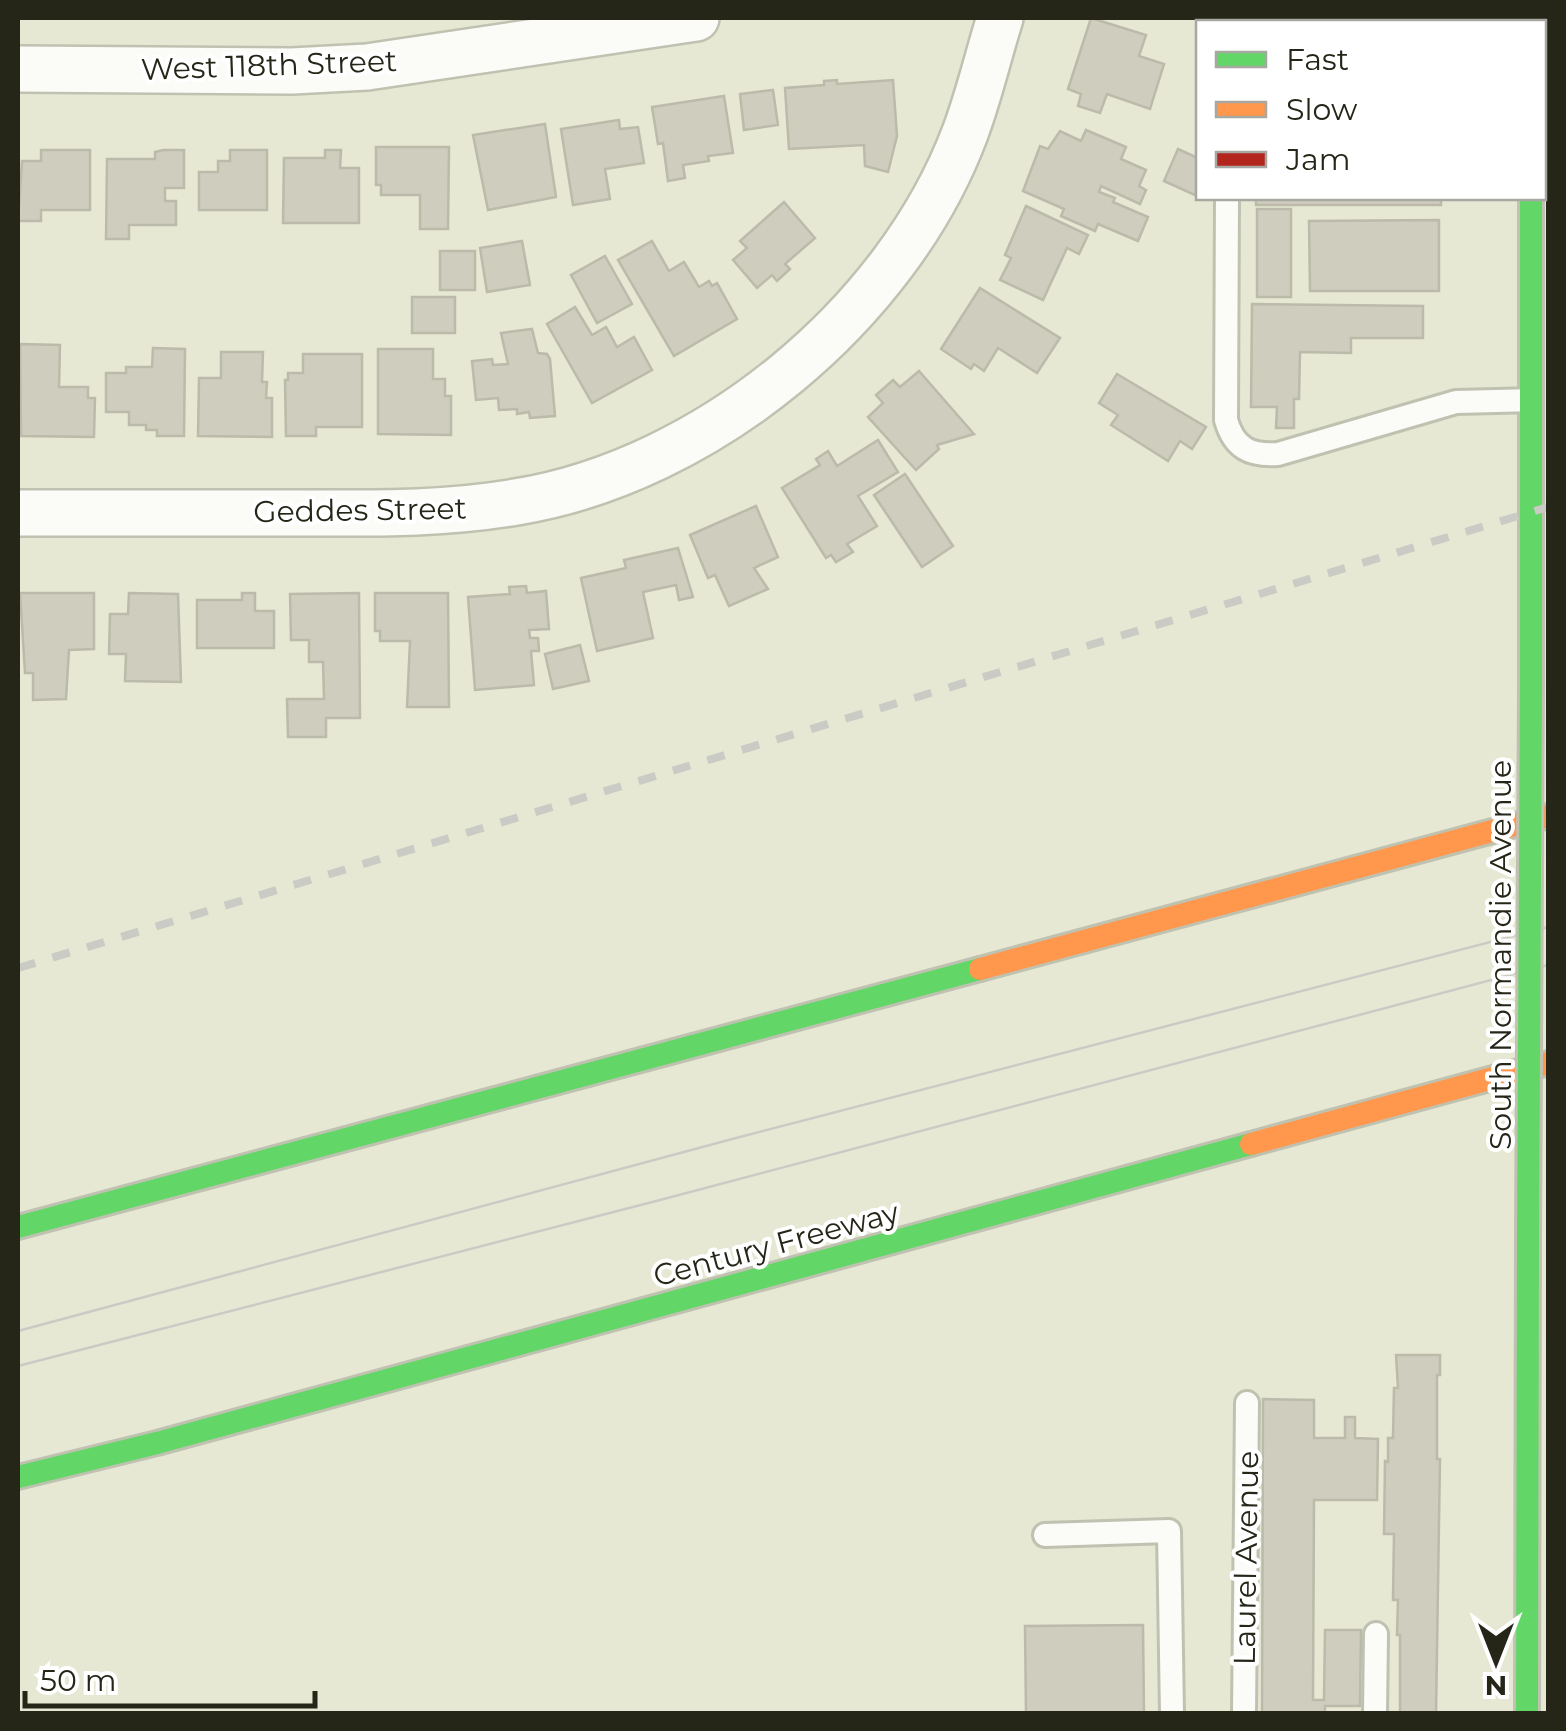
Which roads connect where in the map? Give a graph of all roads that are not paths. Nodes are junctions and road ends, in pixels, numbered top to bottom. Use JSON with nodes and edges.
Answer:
{"nodes":[{"id":1,"x":696,"y":18,"type":"edge"},
{"id":2,"x":1000,"y":18,"type":"edge"},
{"id":3,"x":18,"y":69,"type":"edge"},
{"id":4,"x":1227,"y":200,"type":"edge"},
{"id":5,"x":1531,"y":200,"type":"edge"},
{"id":6,"x":1530,"y":400,"type":"junction"},
{"id":7,"x":18,"y":512,"type":"edge"},
{"id":8,"x":1540,"y":631,"type":"edge"},
{"id":9,"x":1548,"y":816,"type":"edge"},
{"id":10,"x":1548,"y":1063,"type":"edge"},
{"id":11,"x":18,"y":1227,"type":"edge"},
{"id":12,"x":1247,"y":1403,"type":"dead end"},
{"id":13,"x":157,"y":1443,"type":"junction"},
{"id":14,"x":18,"y":1478,"type":"edge"},
{"id":15,"x":52,"y":1493,"type":"dead end"},
{"id":16,"x":1046,"y":1535,"type":"dead end"},
{"id":17,"x":1376,"y":1634,"type":"dead end"},
{"id":18,"x":1172,"y":1714,"type":"edge"},
{"id":19,"x":1244,"y":1714,"type":"edge"},
{"id":20,"x":1375,"y":1714,"type":"edge"},
{"id":21,"x":1527,"y":1714,"type":"edge"}],
"edges":[{"from":1,"to":3,"type":"street","name":"West 118th Street"},
{"from":2,"to":7,"type":"street","name":"Geddes Street"},
{"from":4,"to":6,"type":"lane"},
{"from":5,"to":6,"type":"main road","name":"South Normandie Avenue"},
{"from":6,"to":8,"type":"main road","name":"South Normandie Avenue"},
{"from":8,"to":21,"type":"main road","name":"South Normandie Avenue","bridge":true},
{"from":9,"to":11,"type":"main road"},
{"from":10,"to":13,"type":"main road","name":"Century Freeway"},
{"from":12,"to":19,"type":"lane","name":"Laurel Avenue"},
{"from":13,"to":14,"type":"main road","name":"Century Freeway"},
{"from":13,"to":15,"type":"main road"},
{"from":16,"to":18,"type":"lane"},
{"from":17,"to":20,"type":"lane"}]}
